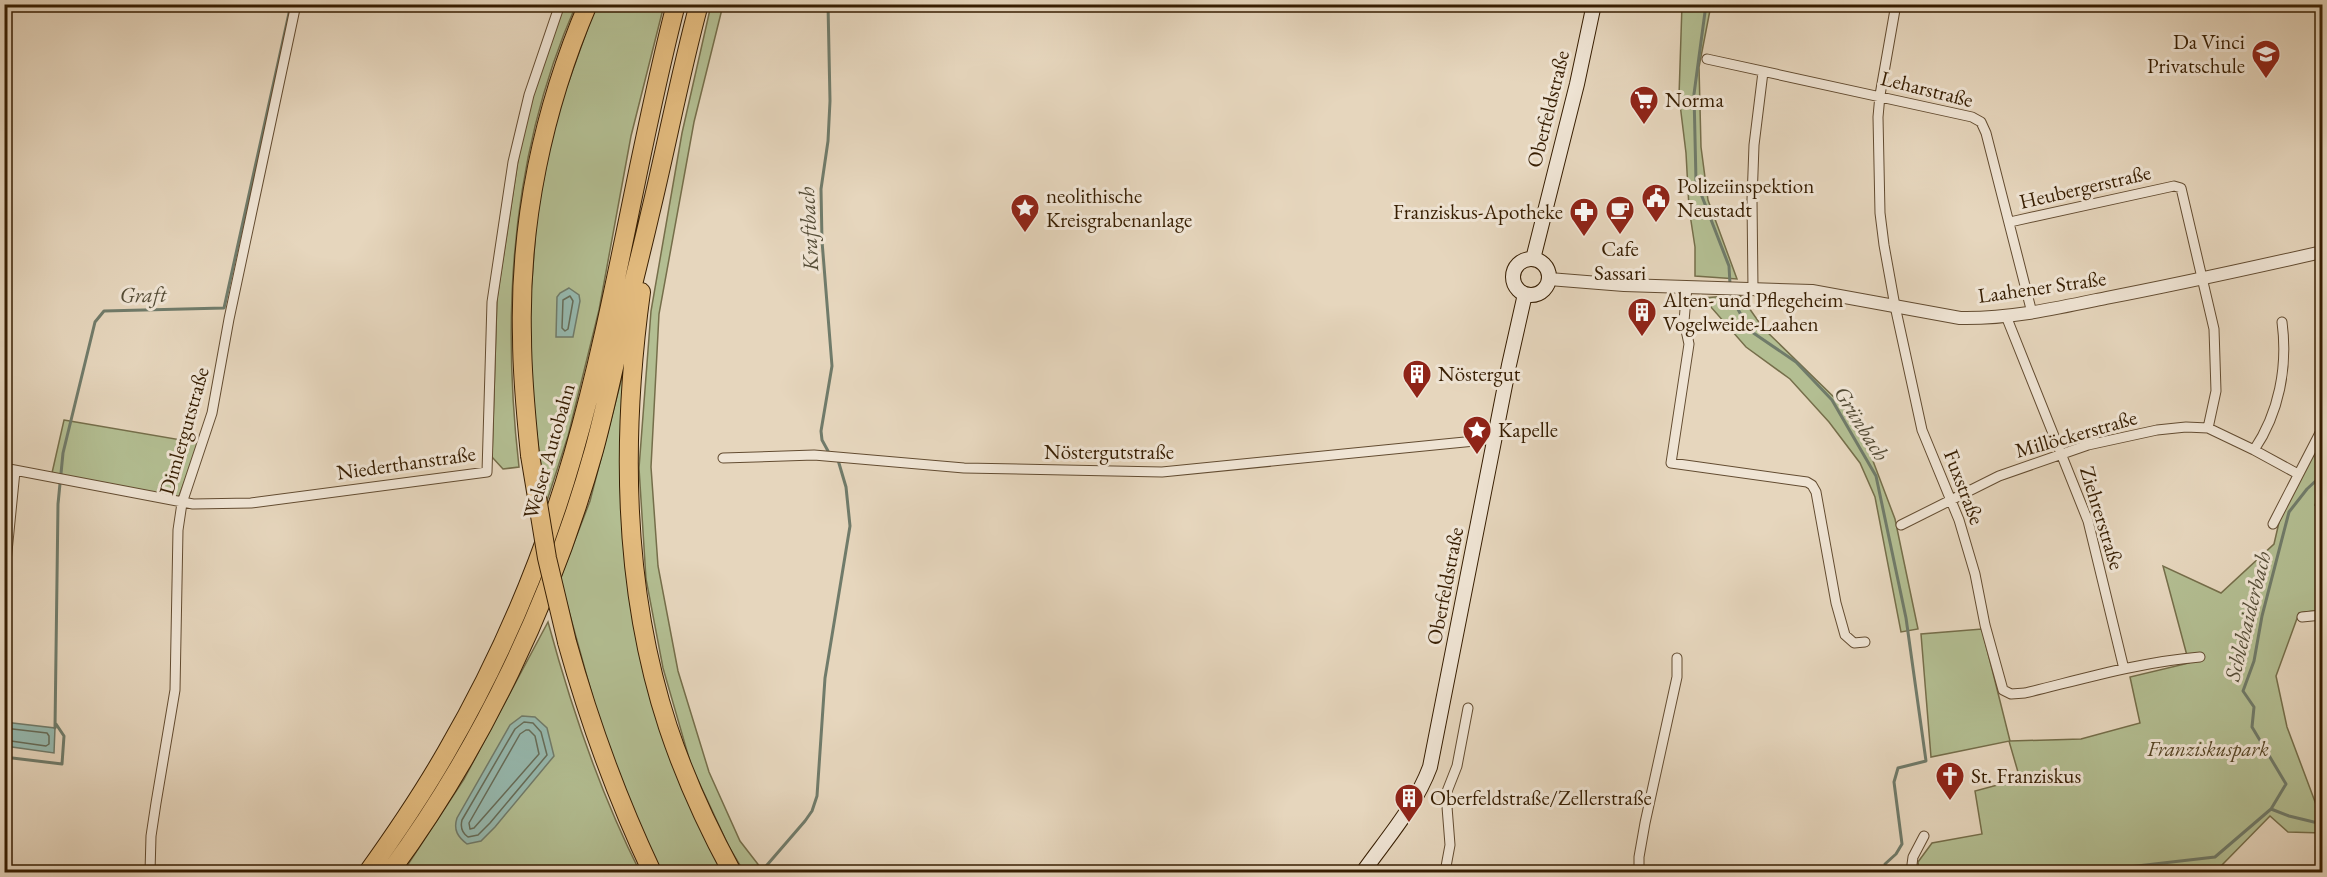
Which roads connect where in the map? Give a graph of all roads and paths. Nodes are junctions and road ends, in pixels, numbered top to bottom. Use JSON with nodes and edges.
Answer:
{"nodes":[{"id":1,"x":296,"y":4,"type":"edge"},
{"id":2,"x":560,"y":4,"type":"edge"},
{"id":3,"x":588,"y":4,"type":"edge"},
{"id":4,"x":676,"y":4,"type":"edge"},
{"id":5,"x":699,"y":4,"type":"edge"},
{"id":6,"x":1594,"y":4,"type":"edge"},
{"id":7,"x":1896,"y":4,"type":"edge"},
{"id":8,"x":1707,"y":59,"type":"dead end"},
{"id":9,"x":1762,"y":72,"type":"junction"},
{"id":10,"x":1880,"y":95,"type":"junction"},
{"id":11,"x":651,"y":213,"type":"junction"},
{"id":12,"x":2010,"y":222,"type":"junction"},
{"id":13,"x":2322,"y":252,"type":"edge"},
{"id":14,"x":1533,"y":259,"type":"junction"},
{"id":15,"x":1549,"y":279,"type":"junction"},
{"id":16,"x":2203,"y":280,"type":"junction"},
{"id":17,"x":1687,"y":287,"type":"junction"},
{"id":18,"x":1753,"y":288,"type":"junction"},
{"id":19,"x":1525,"y":294,"type":"junction"},
{"id":20,"x":1895,"y":306,"type":"junction"},
{"id":21,"x":2032,"y":312,"type":"junction"},
{"id":22,"x":2006,"y":316,"type":"junction"},
{"id":23,"x":2282,"y":322,"type":"dead end"},
{"id":24,"x":2208,"y":428,"type":"junction"},
{"id":25,"x":2322,"y":429,"type":"edge"},
{"id":26,"x":1495,"y":440,"type":"junction"},
{"id":27,"x":2254,"y":450,"type":"junction"},
{"id":28,"x":2063,"y":453,"type":"junction"},
{"id":29,"x":723,"y":458,"type":"dead end"},
{"id":30,"x":4,"y":468,"type":"edge"},
{"id":31,"x":15,"y":471,"type":"junction"},
{"id":32,"x":2298,"y":474,"type":"junction"},
{"id":33,"x":1951,"y":500,"type":"junction"},
{"id":34,"x":182,"y":503,"type":"junction"},
{"id":35,"x":2273,"y":524,"type":"dead end"},
{"id":36,"x":1901,"y":525,"type":"dead end"},
{"id":37,"x":4,"y":582,"type":"edge"},
{"id":38,"x":2322,"y":615,"type":"edge"},
{"id":39,"x":2301,"y":617,"type":"dead end"},
{"id":40,"x":1865,"y":642,"type":"dead end"},
{"id":41,"x":2200,"y":657,"type":"dead end"},
{"id":42,"x":1677,"y":658,"type":"dead end"},
{"id":43,"x":2124,"y":669,"type":"junction"},
{"id":44,"x":1468,"y":708,"type":"dead end"},
{"id":45,"x":1924,"y":836,"type":"dead end"},
{"id":46,"x":1366,"y":872,"type":"edge"},
{"id":47,"x":150,"y":873,"type":"edge"},
{"id":48,"x":368,"y":873,"type":"edge"},
{"id":49,"x":390,"y":873,"type":"edge"},
{"id":50,"x":652,"y":873,"type":"edge"},
{"id":51,"x":732,"y":873,"type":"edge"},
{"id":52,"x":1445,"y":873,"type":"edge"},
{"id":53,"x":1639,"y":873,"type":"edge"},
{"id":54,"x":1911,"y":873,"type":"edge"}],
"edges":[{"from":1,"to":34,"type":"street","name":"Dimlergutstraße"},
{"from":2,"to":34,"type":"street","name":"Niederthanstraße"},
{"from":3,"to":50,"type":"highway","bridge":true},
{"from":4,"to":48,"type":"highway","name":"Welser Autobahn"},
{"from":5,"to":11,"type":"highway","name":"Welser Autobahn"},
{"from":6,"to":14,"type":"main road","name":"Oberfeldstraße"},
{"from":7,"to":10,"type":"street","name":"Fuxstraße"},
{"from":8,"to":9,"type":"street","name":"Leharstraße"},
{"from":9,"to":10,"type":"street","name":"Leharstraße"},
{"from":9,"to":18,"type":"street"},
{"from":10,"to":12,"type":"street","name":"Leharstraße"},
{"from":10,"to":20,"type":"street","name":"Fuxstraße"},
{"from":11,"to":49,"type":"highway","name":"Welser Autobahn"},
{"from":11,"to":51,"type":"highway"},
{"from":12,"to":16,"type":"street","name":"Heubergerstraße"},
{"from":12,"to":21,"type":"street","name":"Leharstraße"},
{"from":13,"to":16,"type":"street","name":"Laahener Straße"},
{"from":14,"to":15,"type":"main road"},
{"from":14,"to":19,"type":"main road"},
{"from":15,"to":17,"type":"street","name":"Laahener Straße"},
{"from":15,"to":19,"type":"main road"},
{"from":16,"to":21,"type":"street","name":"Laahener Straße"},
{"from":16,"to":24,"type":"street"},
{"from":17,"to":18,"type":"street","name":"Laahener Straße"},
{"from":17,"to":40,"type":"street"},
{"from":18,"to":20,"type":"street","name":"Laahener Straße"},
{"from":19,"to":26,"type":"main road","name":"Oberfeldstraße"},
{"from":20,"to":22,"type":"street","name":"Laahener Straße"},
{"from":20,"to":33,"type":"street","name":"Fuxstraße"},
{"from":21,"to":22,"type":"street","name":"Laahener Straße"},
{"from":22,"to":28,"type":"street","name":"Ziehrerstraße"},
{"from":23,"to":27,"type":"street"},
{"from":24,"to":27,"type":"street","name":"Millöckerstraße"},
{"from":24,"to":28,"type":"street","name":"Millöckerstraße"},
{"from":25,"to":32,"type":"street"},
{"from":26,"to":29,"type":"street","name":"Nöstergutstraße"},
{"from":26,"to":46,"type":"main road","name":"Oberfeldstraße"},
{"from":27,"to":32,"type":"street","name":"Millöckerstraße"},
{"from":28,"to":33,"type":"street","name":"Millöckerstraße"},
{"from":28,"to":43,"type":"street","name":"Ziehrerstraße"},
{"from":30,"to":31,"type":"street","name":"Niederthanstraße"},
{"from":31,"to":34,"type":"street","name":"Niederthanstraße"},
{"from":31,"to":37,"type":"street"},
{"from":32,"to":35,"type":"street"},
{"from":33,"to":36,"type":"street","name":"Millöckerstraße"},
{"from":33,"to":43,"type":"street","name":"Fuxstraße"},
{"from":34,"to":47,"type":"street","name":"Dimlergutstraße"},
{"from":38,"to":39,"type":"street"},
{"from":41,"to":43,"type":"street","name":"Fuxstraße"},
{"from":42,"to":53,"type":"street"},
{"from":44,"to":52,"type":"street"},
{"from":45,"to":54,"type":"street"}]}
